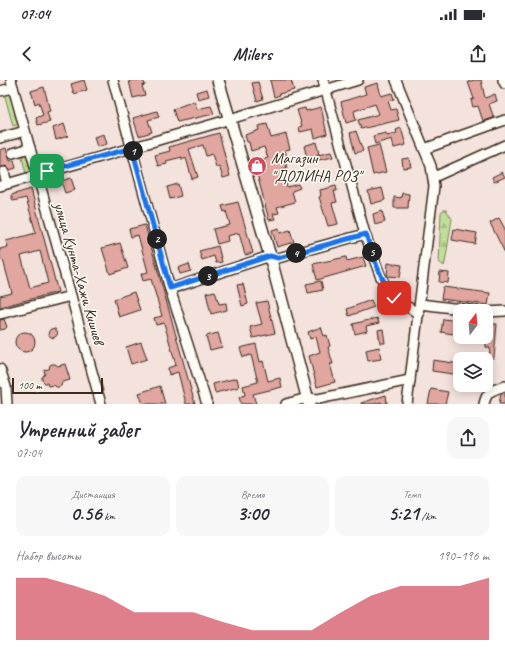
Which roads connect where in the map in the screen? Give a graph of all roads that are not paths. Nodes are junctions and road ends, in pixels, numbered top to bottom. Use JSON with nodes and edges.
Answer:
{"nodes":[{"id":1,"x":113,"y":80,"type":"edge"},
{"id":2,"x":218,"y":80,"type":"edge"},
{"id":3,"x":358,"y":80,"type":"edge"},
{"id":4,"x":396,"y":80,"type":"edge"},
{"id":5,"x":503,"y":80,"type":"edge"},
{"id":6,"x":12,"y":84,"type":"edge"},
{"id":7,"x":505,"y":84,"type":"edge"},
{"id":8,"x":325,"y":85,"type":"edge"},
{"id":9,"x":0,"y":91,"type":"edge"},
{"id":10,"x":229,"y":118,"type":"junction"},
{"id":11,"x":505,"y":120,"type":"edge"},
{"id":12,"x":25,"y":131,"type":"junction"},
{"id":13,"x":0,"y":138,"type":"edge"},
{"id":14,"x":505,"y":145,"type":"edge"},
{"id":15,"x":30,"y":148,"type":"junction"},
{"id":16,"x":132,"y":148,"type":"junction"},
{"id":17,"x":424,"y":149,"type":"junction"},
{"id":18,"x":13,"y":153,"type":"dead end"},
{"id":19,"x":4,"y":172,"type":"dead end"},
{"id":20,"x":37,"y":174,"type":"junction"},
{"id":21,"x":434,"y":178,"type":"junction"},
{"id":22,"x":2,"y":185,"type":"edge"},
{"id":23,"x":366,"y":234,"type":"junction"},
{"id":24,"x":270,"y":256,"type":"junction"},
{"id":25,"x":170,"y":288,"type":"junction"},
{"id":26,"x":71,"y":296,"type":"junction"},
{"id":27,"x":420,"y":304,"type":"junction"},
{"id":28,"x":453,"y":308,"type":"edge"},
{"id":29,"x":505,"y":311,"type":"edge"},
{"id":30,"x":493,"y":312,"type":"edge"},
{"id":31,"x":0,"y":314,"type":"edge"},
{"id":32,"x":419,"y":314,"type":"junction"},
{"id":33,"x":0,"y":369,"type":"edge"},
{"id":34,"x":410,"y":380,"type":"junction"},
{"id":35,"x":505,"y":386,"type":"edge"},
{"id":36,"x":308,"y":401,"type":"edge"},
{"id":37,"x":7,"y":404,"type":"edge"},
{"id":38,"x":101,"y":404,"type":"edge"},
{"id":39,"x":207,"y":404,"type":"edge"},
{"id":40,"x":286,"y":404,"type":"edge"},
{"id":41,"x":407,"y":404,"type":"edge"},
{"id":42,"x":484,"y":404,"type":"edge"}],
"edges":[{"from":1,"to":16,"type":"street"},
{"from":2,"to":10,"type":"main road"},
{"from":3,"to":8,"type":"street"},
{"from":4,"to":17,"type":"street"},
{"from":5,"to":7,"type":"street"},
{"from":6,"to":9,"type":"street"},
{"from":6,"to":12,"type":"street","name":"улица Кунта-Хажи Кишиев"},
{"from":8,"to":10,"type":"street"},
{"from":8,"to":23,"type":"street"},
{"from":10,"to":16,"type":"street"},
{"from":10,"to":24,"type":"main road"},
{"from":11,"to":17,"type":"street"},
{"from":12,"to":13,"type":"street"},
{"from":12,"to":15,"type":"street","name":"улица Кунта-Хажи Кишиев"},
{"from":14,"to":21,"type":"street"},
{"from":15,"to":18,"type":"street"},
{"from":15,"to":20,"type":"street","name":"улица Кунта-Хажи Кишиев"},
{"from":16,"to":20,"type":"street"},
{"from":16,"to":25,"type":"street"},
{"from":17,"to":21,"type":"street"},
{"from":19,"to":22,"type":"street"},
{"from":20,"to":22,"type":"street"},
{"from":20,"to":26,"type":"street","name":"улица Кунта-Хажи Кишиев"},
{"from":21,"to":27,"type":"street"},
{"from":23,"to":24,"type":"street"},
{"from":23,"to":32,"type":"street"},
{"from":24,"to":25,"type":"street"},
{"from":24,"to":36,"type":"main road"},
{"from":25,"to":39,"type":"street"},
{"from":26,"to":31,"type":"street"},
{"from":26,"to":38,"type":"street","name":"улица Кунта-Хажи Кишиев"},
{"from":27,"to":28,"type":"street"},
{"from":27,"to":32,"type":"street"},
{"from":29,"to":30,"type":"street"},
{"from":32,"to":34,"type":"street"},
{"from":33,"to":37,"type":"street"},
{"from":34,"to":36,"type":"street"},
{"from":34,"to":41,"type":"street"},
{"from":35,"to":42,"type":"street"},
{"from":36,"to":40,"type":"street"}]}
